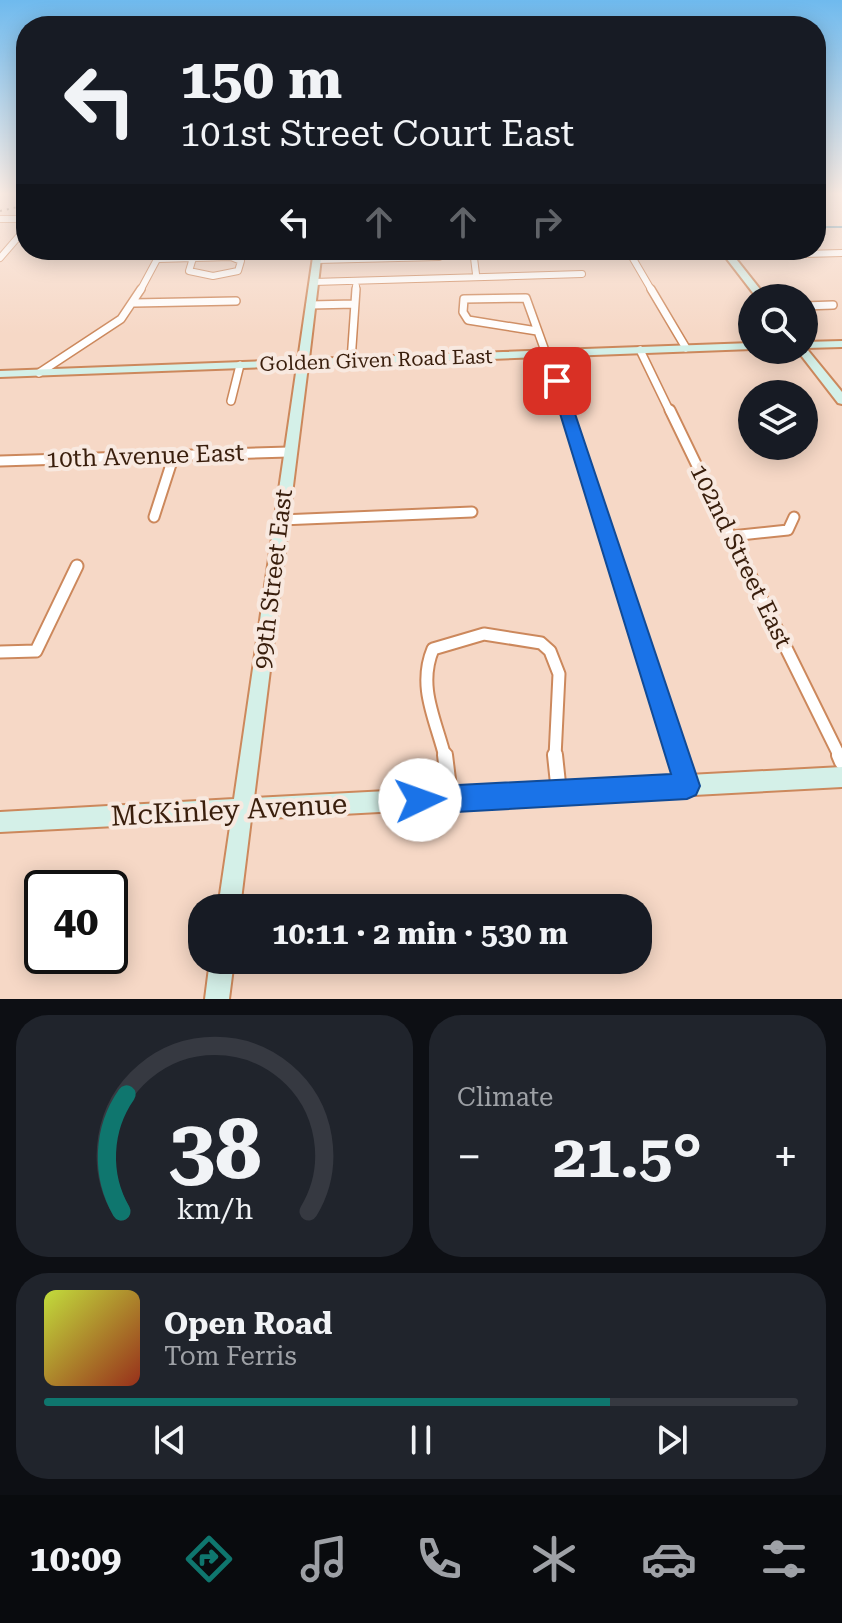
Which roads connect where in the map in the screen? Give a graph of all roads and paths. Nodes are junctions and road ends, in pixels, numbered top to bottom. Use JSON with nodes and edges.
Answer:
{"nodes":[{"id":1,"x":3,"y":251,"type":"edge"},
{"id":2,"x":0,"y":258,"type":"edge"},
{"id":3,"x":157,"y":260,"type":"edge"},
{"id":4,"x":193,"y":260,"type":"edge"},
{"id":5,"x":239,"y":260,"type":"edge"},
{"id":6,"x":316,"y":260,"type":"edge"},
{"id":7,"x":474,"y":260,"type":"edge"},
{"id":8,"x":634,"y":260,"type":"edge"},
{"id":9,"x":732,"y":260,"type":"edge"},
{"id":10,"x":476,"y":274,"type":"junction"},
{"id":11,"x":582,"y":274,"type":"dead end"},
{"id":12,"x":313,"y":282,"type":"junction"},
{"id":13,"x":751,"y":284,"type":"edge"},
{"id":14,"x":356,"y":286,"type":"dead end"},
{"id":15,"x":236,"y":301,"type":"dead end"},
{"id":16,"x":134,"y":303,"type":"junction"},
{"id":17,"x":355,"y":304,"type":"junction"},
{"id":18,"x":310,"y":305,"type":"junction"},
{"id":19,"x":833,"y":305,"type":"dead end"},
{"id":20,"x":818,"y":306,"type":"edge"},
{"id":21,"x":537,"y":331,"type":"junction"},
{"id":22,"x":842,"y":344,"type":"edge"},
{"id":23,"x":738,"y":346,"type":"edge"},
{"id":24,"x":818,"y":346,"type":"edge"},
{"id":25,"x":686,"y":348,"type":"junction"},
{"id":26,"x":640,"y":350,"type":"junction"},
{"id":27,"x":548,"y":354,"type":"junction"},
{"id":28,"x":351,"y":361,"type":"junction"},
{"id":29,"x":302,"y":363,"type":"junction"},
{"id":30,"x":816,"y":364,"type":"edge"},
{"id":31,"x":240,"y":365,"type":"junction"},
{"id":32,"x":39,"y":373,"type":"junction"},
{"id":33,"x":0,"y":374,"type":"edge"},
{"id":34,"x":842,"y":400,"type":"edge"},
{"id":35,"x":231,"y":401,"type":"dead end"},
{"id":36,"x":289,"y":452,"type":"junction"},
{"id":37,"x":174,"y":455,"type":"junction"},
{"id":38,"x":0,"y":461,"type":"edge"},
{"id":39,"x":472,"y":512,"type":"dead end"},
{"id":40,"x":154,"y":517,"type":"dead end"},
{"id":41,"x":794,"y":517,"type":"dead end"},
{"id":42,"x":281,"y":520,"type":"junction"},
{"id":43,"x":731,"y":536,"type":"junction"},
{"id":44,"x":77,"y":566,"type":"dead end"},
{"id":45,"x":0,"y":652,"type":"edge"},
{"id":46,"x":842,"y":762,"type":"edge"},
{"id":47,"x":842,"y":777,"type":"edge"},
{"id":48,"x":687,"y":786,"type":"junction"},
{"id":49,"x":559,"y":793,"type":"junction"},
{"id":50,"x":450,"y":799,"type":"junction"},
{"id":51,"x":242,"y":810,"type":"junction"},
{"id":52,"x":0,"y":822,"type":"edge"},
{"id":53,"x":231,"y":894,"type":"edge"},
{"id":54,"x":220,"y":974,"type":"edge"},
{"id":55,"x":217,"y":999,"type":"edge"}],
"edges":[{"from":1,"to":2,"type":"street"},
{"from":3,"to":16,"type":"street"},
{"from":4,"to":5,"type":"street"},
{"from":6,"to":12,"type":"street","name":"99th Street East"},
{"from":7,"to":10,"type":"street"},
{"from":8,"to":25,"type":"street"},
{"from":9,"to":13,"type":"street"},
{"from":10,"to":11,"type":"street"},
{"from":10,"to":12,"type":"street"},
{"from":12,"to":18,"type":"street","name":"99th Street East"},
{"from":14,"to":17,"type":"street"},
{"from":15,"to":16,"type":"street"},
{"from":16,"to":32,"type":"street"},
{"from":17,"to":18,"type":"street"},
{"from":17,"to":28,"type":"street"},
{"from":18,"to":29,"type":"street","name":"99th Street East"},
{"from":19,"to":20,"type":"street"},
{"from":21,"to":21,"type":"street"},
{"from":21,"to":27,"type":"street"},
{"from":22,"to":24,"type":"street"},
{"from":23,"to":25,"type":"street","name":"Golden Given Road East"},
{"from":25,"to":26,"type":"street","name":"Golden Given Road East"},
{"from":26,"to":27,"type":"street","name":"Golden Given Road East"},
{"from":26,"to":43,"type":"street","name":"102nd Street East"},
{"from":27,"to":28,"type":"street","name":"Golden Given Road East"},
{"from":27,"to":48,"type":"street"},
{"from":28,"to":29,"type":"street","name":"Golden Given Road East"},
{"from":29,"to":31,"type":"street","name":"Golden Given Road East"},
{"from":29,"to":36,"type":"street","name":"99th Street East"},
{"from":30,"to":34,"type":"street"},
{"from":31,"to":32,"type":"street","name":"Golden Given Road East"},
{"from":31,"to":35,"type":"street"},
{"from":32,"to":33,"type":"street","name":"Golden Given Road East"},
{"from":36,"to":37,"type":"street","name":"10th Avenue East"},
{"from":36,"to":42,"type":"street","name":"99th Street East"},
{"from":37,"to":38,"type":"street","name":"10th Avenue East"},
{"from":37,"to":40,"type":"street"},
{"from":39,"to":42,"type":"street"},
{"from":41,"to":43,"type":"street"},
{"from":42,"to":51,"type":"street","name":"99th Street East"},
{"from":43,"to":46,"type":"street","name":"102nd Street East"},
{"from":44,"to":45,"type":"street"},
{"from":47,"to":48,"type":"street","name":"McKinley Avenue"},
{"from":48,"to":49,"type":"street","name":"McKinley Avenue"},
{"from":49,"to":50,"type":"street","name":"McKinley Avenue"},
{"from":49,"to":50,"type":"street"},
{"from":50,"to":51,"type":"street","name":"McKinley Avenue"},
{"from":51,"to":52,"type":"street","name":"McKinley Avenue"},
{"from":51,"to":53,"type":"street","name":"99th Street East"},
{"from":54,"to":55,"type":"street"}]}
